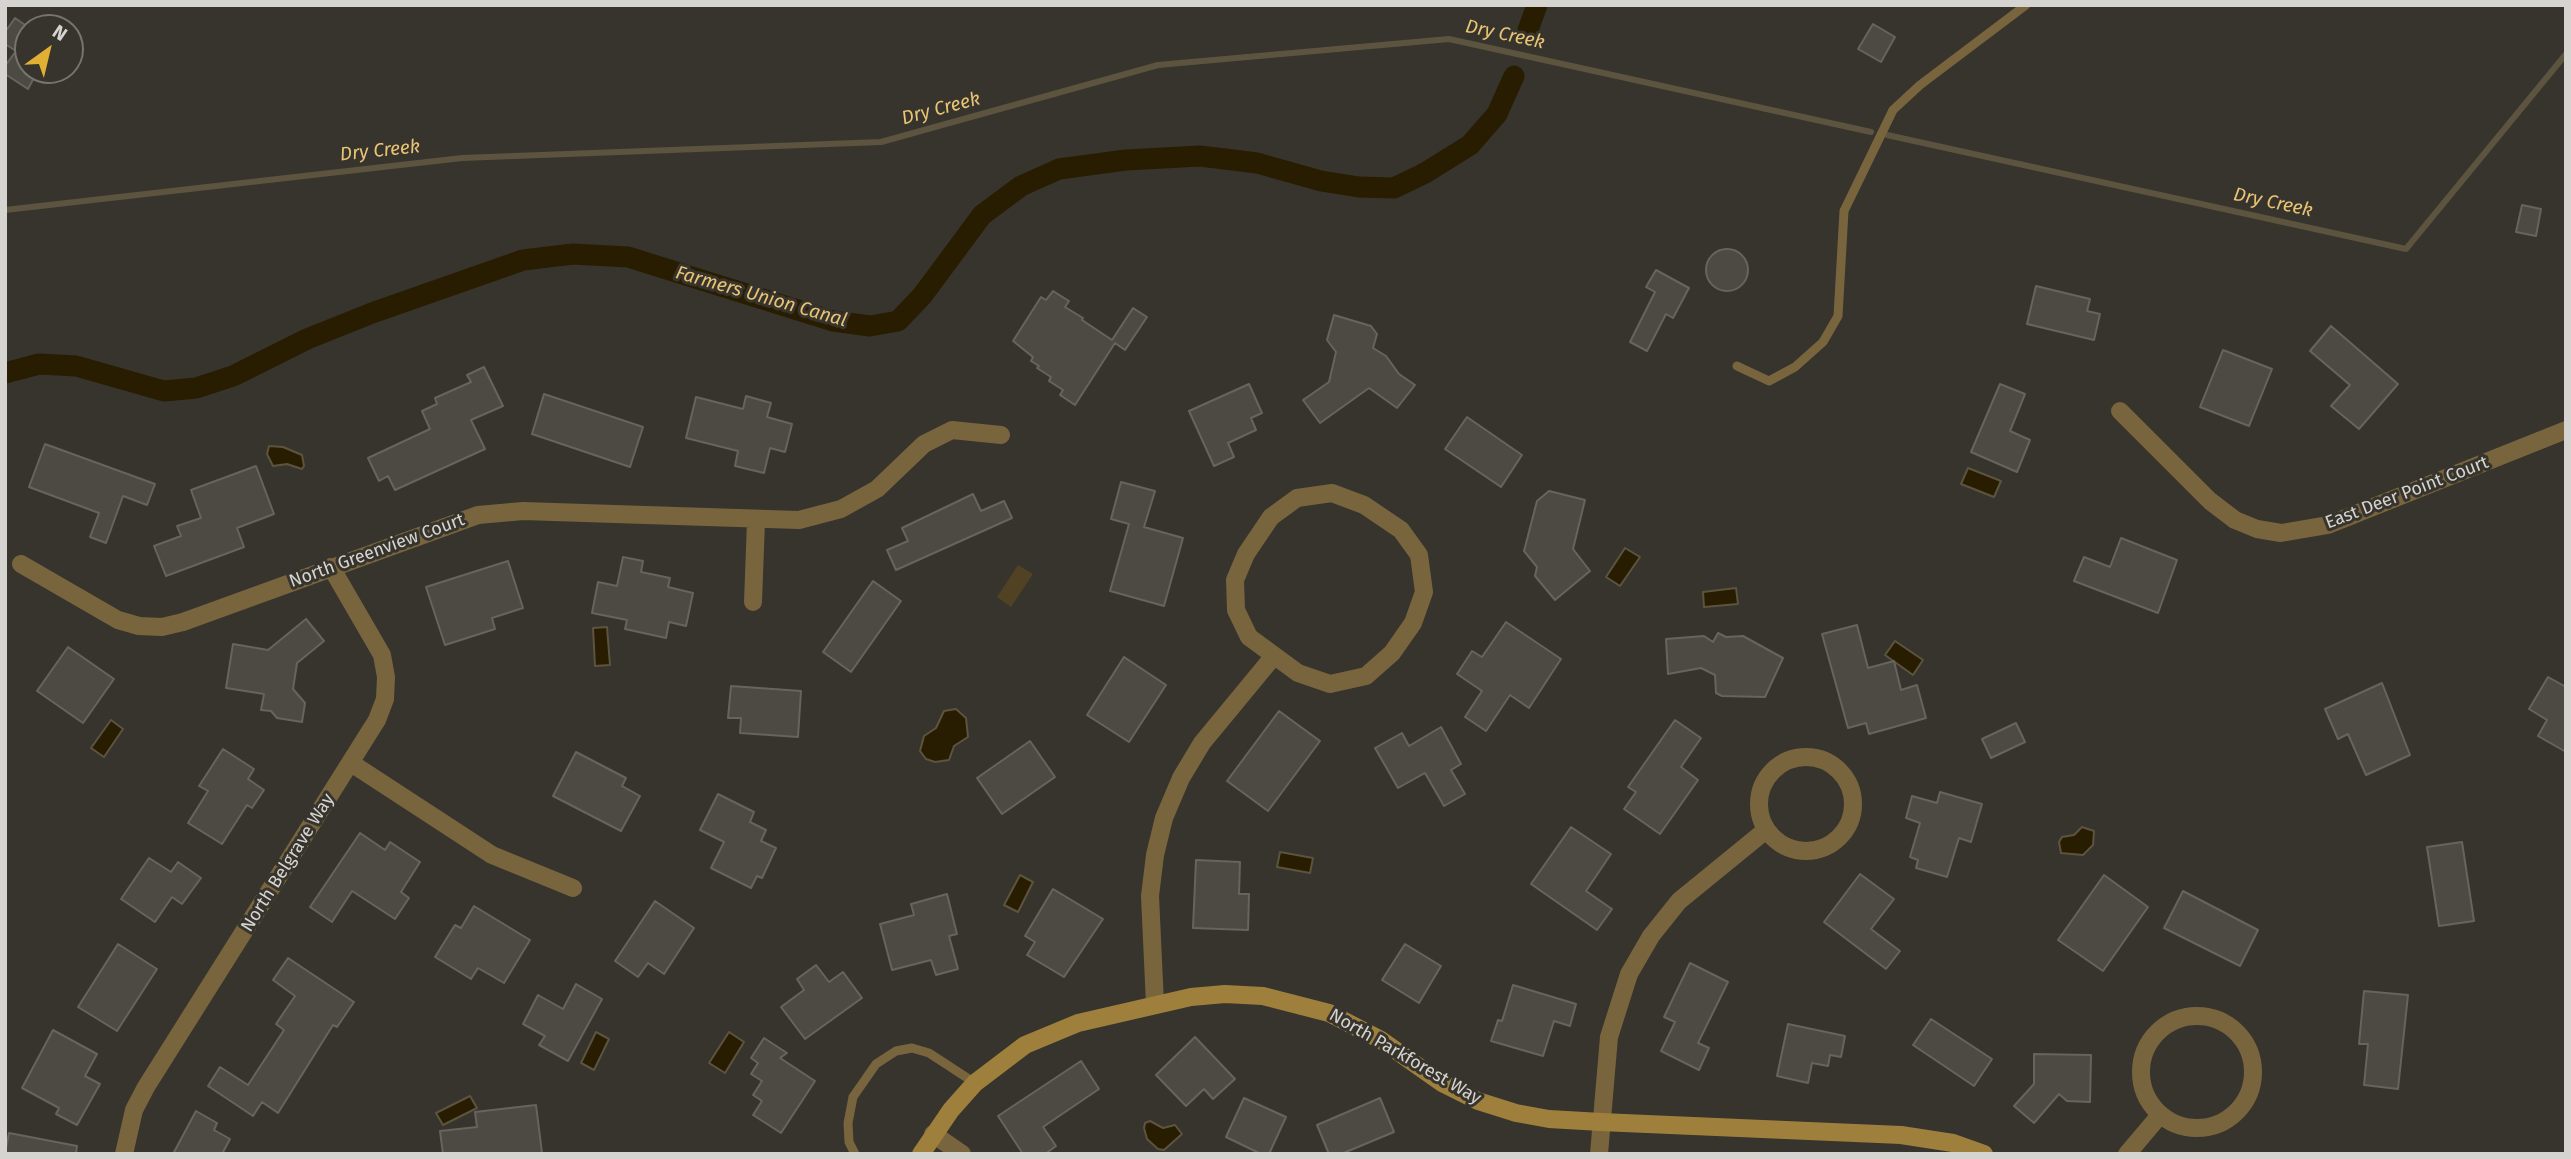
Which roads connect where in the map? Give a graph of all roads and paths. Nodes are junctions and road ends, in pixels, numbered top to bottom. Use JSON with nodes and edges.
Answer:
{"nodes":[{"id":1,"x":2026,"y":5,"type":"edge"},
{"id":2,"x":1737,"y":366,"type":"dead end"},
{"id":3,"x":2120,"y":411,"type":"dead end"},
{"id":4,"x":2566,"y":430,"type":"edge"},
{"id":5,"x":1001,"y":435,"type":"dead end"},
{"id":6,"x":755,"y":521,"type":"junction"},
{"id":7,"x":21,"y":564,"type":"dead end"},
{"id":8,"x":331,"y":568,"type":"junction"},
{"id":9,"x":753,"y":601,"type":"dead end"},
{"id":10,"x":1273,"y":657,"type":"junction"},
{"id":11,"x":351,"y":763,"type":"junction"},
{"id":12,"x":1766,"y":830,"type":"junction"},
{"id":13,"x":573,"y":888,"type":"dead end"},
{"id":14,"x":1155,"y":1004,"type":"junction"},
{"id":15,"x":975,"y":1083,"type":"junction"},
{"id":16,"x":2160,"y":1115,"type":"junction"},
{"id":17,"x":1601,"y":1122,"type":"junction"},
{"id":18,"x":933,"y":1134,"type":"junction"},
{"id":19,"x":124,"y":1154,"type":"edge"},
{"id":20,"x":855,"y":1154,"type":"edge"},
{"id":21,"x":921,"y":1154,"type":"edge"},
{"id":22,"x":962,"y":1154,"type":"edge"},
{"id":23,"x":1599,"y":1154,"type":"edge"},
{"id":24,"x":1984,"y":1154,"type":"edge"},
{"id":25,"x":2127,"y":1154,"type":"edge"}],
"edges":[{"from":1,"to":2,"type":"lane"},
{"from":3,"to":4,"type":"street","name":"East Deer Point Court"},
{"from":5,"to":6,"type":"street","name":"North Greenview Court"},
{"from":6,"to":8,"type":"street","name":"North Greenview Court"},
{"from":6,"to":9,"type":"street"},
{"from":7,"to":8,"type":"street","name":"North Greenview Court"},
{"from":8,"to":11,"type":"street","name":"North Belgrave Way"},
{"from":10,"to":10,"type":"street"},
{"from":10,"to":14,"type":"street"},
{"from":11,"to":13,"type":"street"},
{"from":11,"to":19,"type":"street","name":"North Belgrave Way"},
{"from":12,"to":12,"type":"street"},
{"from":12,"to":17,"type":"street"},
{"from":14,"to":15,"type":"street","name":"North Parkforest Way"},
{"from":14,"to":17,"type":"street","name":"North Parkforest Way"},
{"from":15,"to":18,"type":"street","name":"North Parkforest Way"},
{"from":15,"to":20,"type":"lane"},
{"from":16,"to":16,"type":"street"},
{"from":16,"to":25,"type":"street"},
{"from":17,"to":23,"type":"street"},
{"from":17,"to":24,"type":"street","name":"North Parkforest Way"},
{"from":18,"to":21,"type":"street","name":"North Parkforest Way"},
{"from":18,"to":22,"type":"street"}]}
